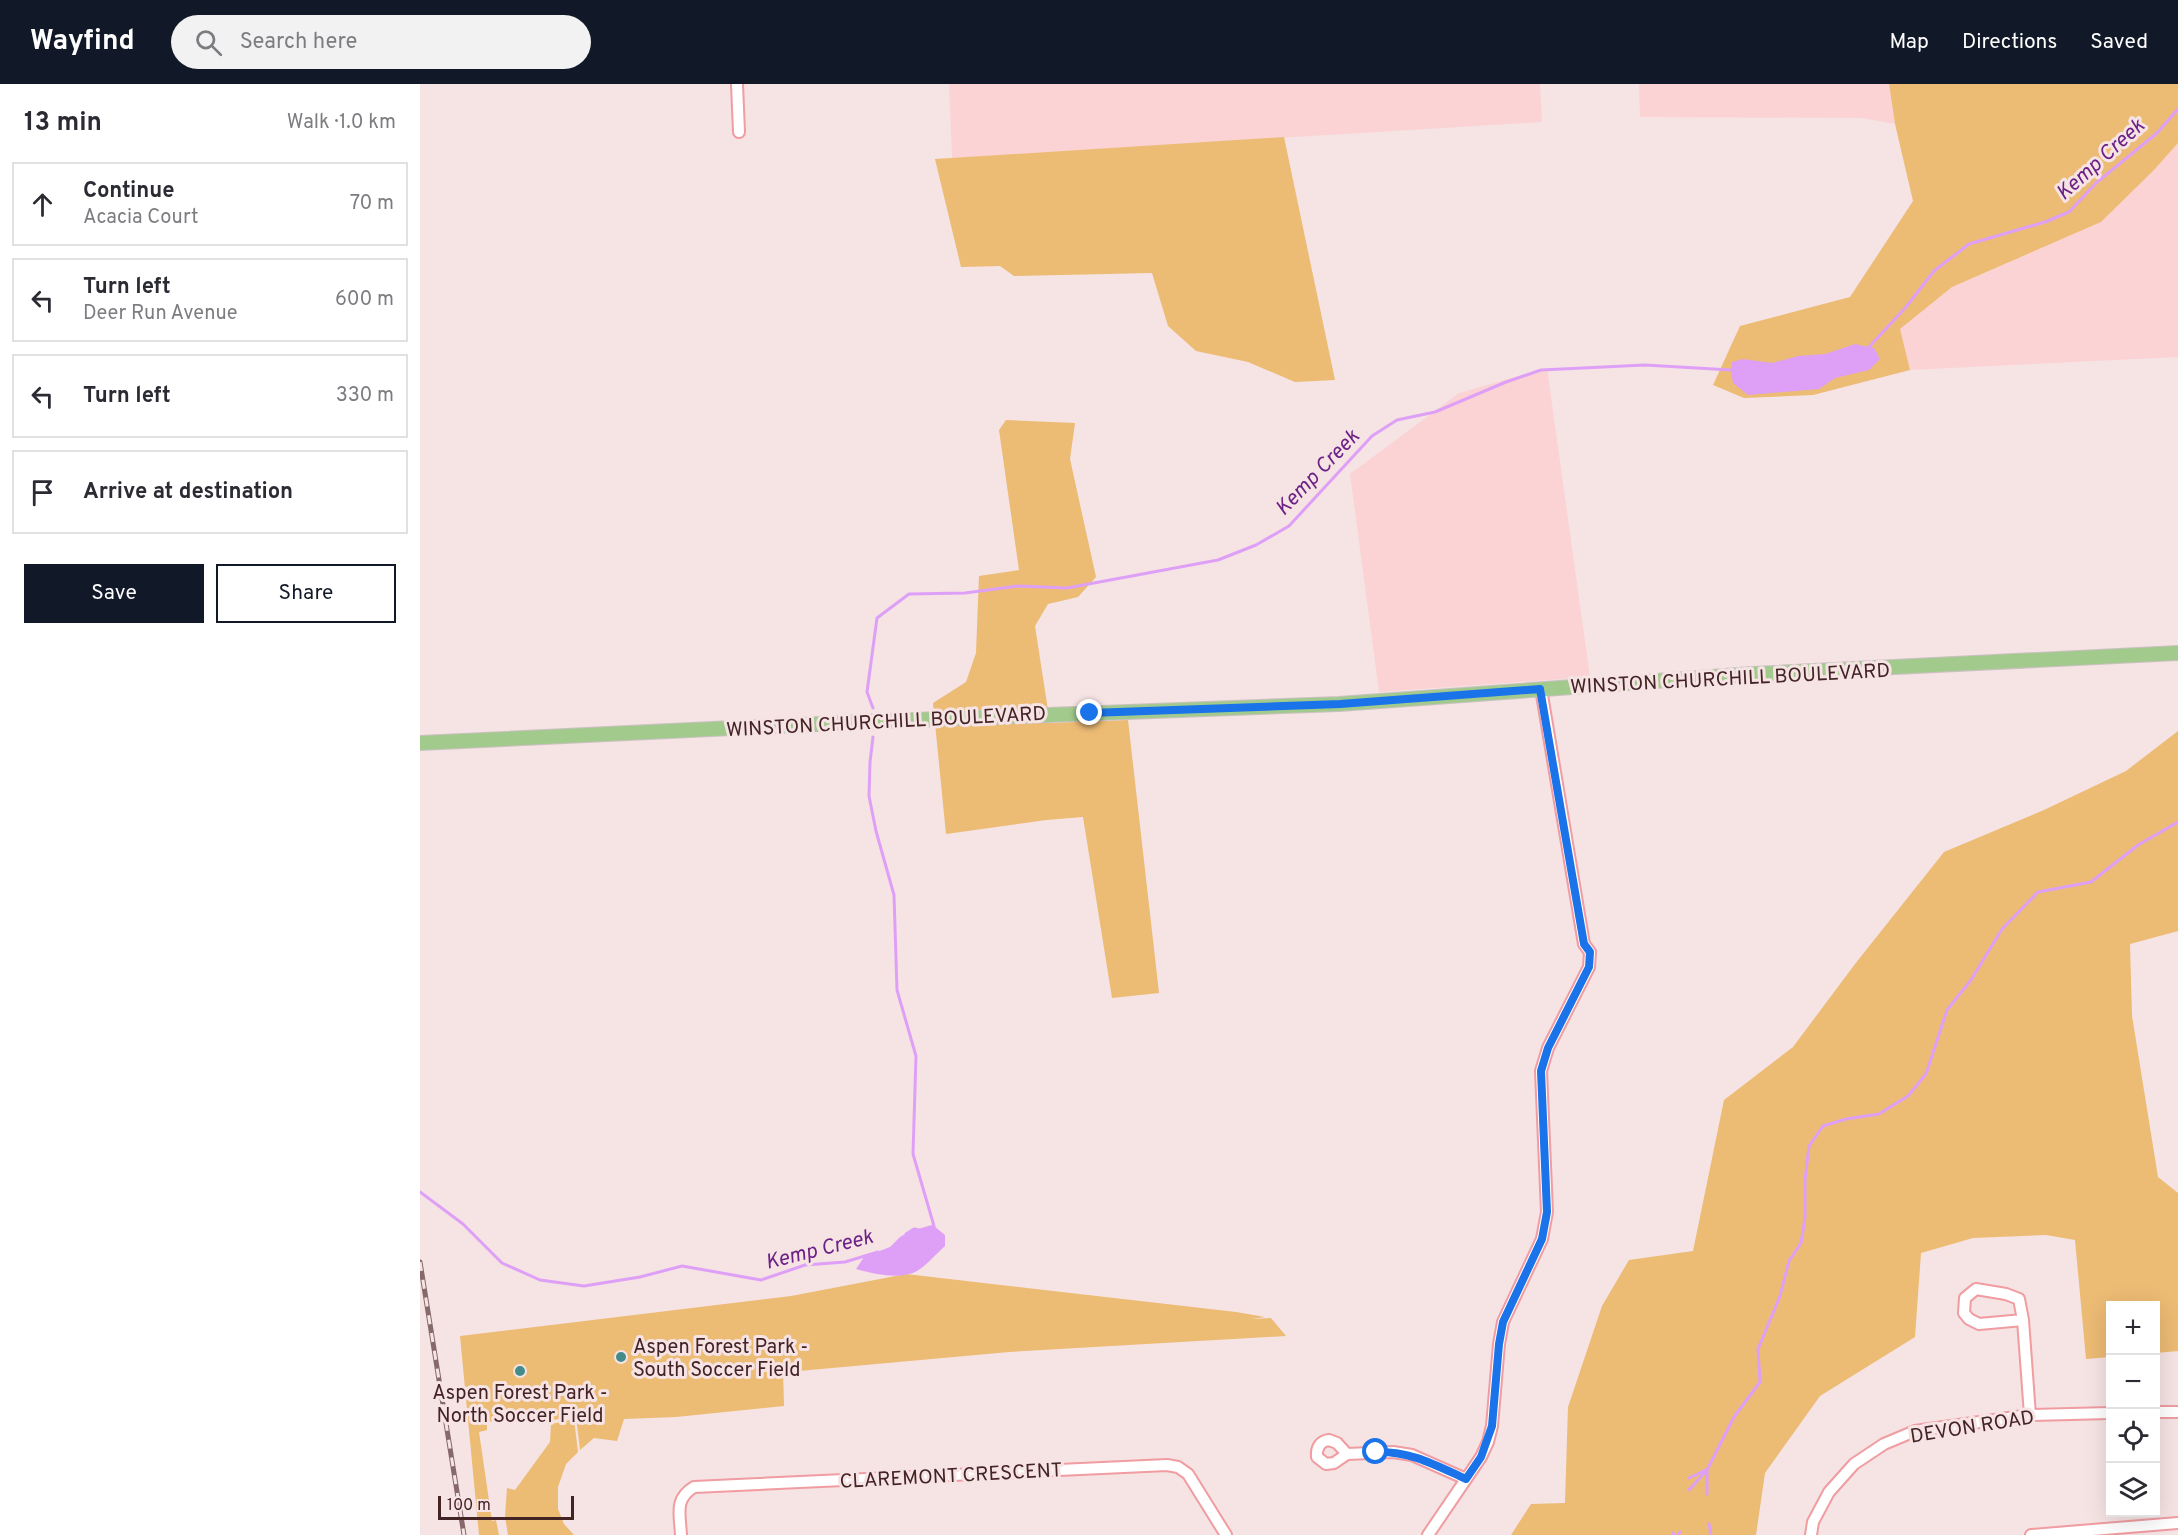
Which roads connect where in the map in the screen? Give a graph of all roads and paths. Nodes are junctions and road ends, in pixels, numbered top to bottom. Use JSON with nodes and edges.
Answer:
{"nodes":[{"id":1,"x":737,"y":84,"type":"edge"},
{"id":2,"x":739,"y":132,"type":"dead end"},
{"id":3,"x":2178,"y":653,"type":"edge"},
{"id":4,"x":1540,"y":689,"type":"junction"},
{"id":5,"x":420,"y":743,"type":"edge"},
{"id":6,"x":2023,"y":1320,"type":"junction"},
{"id":7,"x":2160,"y":1412,"type":"edge"},
{"id":8,"x":2178,"y":1412,"type":"edge"},
{"id":9,"x":2106,"y":1413,"type":"edge"},
{"id":10,"x":2030,"y":1415,"type":"junction"},
{"id":11,"x":1347,"y":1454,"type":"dead end"},
{"id":12,"x":1466,"y":1479,"type":"junction"},
{"id":13,"x":2178,"y":1523,"type":"edge"},
{"id":14,"x":681,"y":1535,"type":"edge"},
{"id":15,"x":1226,"y":1535,"type":"edge"},
{"id":16,"x":1428,"y":1535,"type":"edge"},
{"id":17,"x":1811,"y":1535,"type":"edge"},
{"id":18,"x":2031,"y":1535,"type":"edge"}],
"edges":[{"from":1,"to":2,"type":"street"},
{"from":3,"to":4,"type":"main road","name":"WINSTON CHURCHILL BOULEVARD"},
{"from":4,"to":5,"type":"main road","name":"WINSTON CHURCHILL BOULEVARD"},
{"from":4,"to":12,"type":"street"},
{"from":6,"to":6,"type":"street"},
{"from":6,"to":10,"type":"street"},
{"from":7,"to":8,"type":"street"},
{"from":9,"to":10,"type":"street","name":"DEVON ROAD"},
{"from":10,"to":17,"type":"street","name":"DEVON ROAD"},
{"from":11,"to":12,"type":"street"},
{"from":12,"to":16,"type":"street"},
{"from":13,"to":18,"type":"street"},
{"from":14,"to":15,"type":"street","name":"CLAREMONT CRESCENT"}]}
